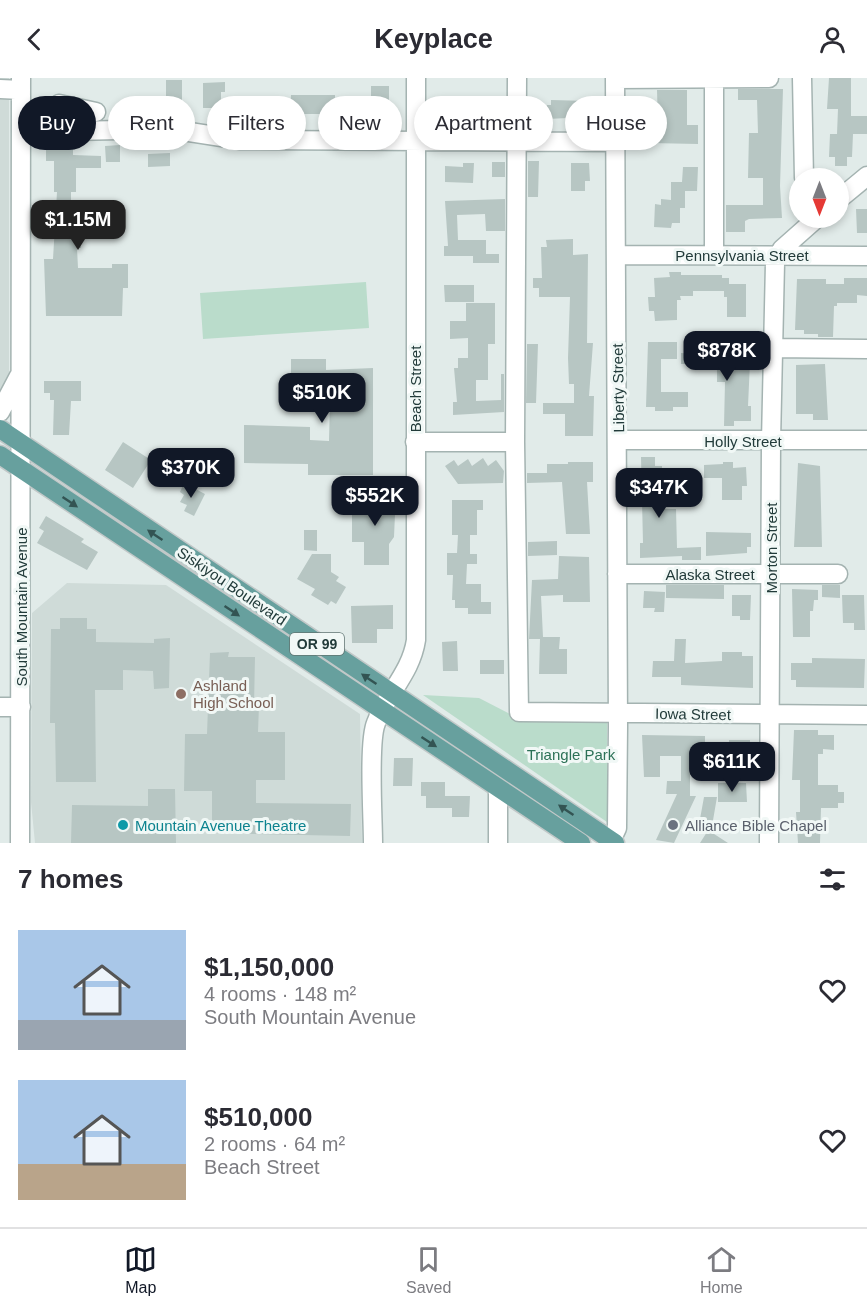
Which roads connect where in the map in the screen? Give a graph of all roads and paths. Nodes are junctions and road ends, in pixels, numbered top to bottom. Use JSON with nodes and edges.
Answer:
{"nodes":[{"id":1,"x":416,"y":78,"type":"edge"},
{"id":2,"x":517,"y":78,"type":"edge"},
{"id":3,"x":714,"y":78,"type":"edge"},
{"id":4,"x":769,"y":78,"type":"edge"},
{"id":5,"x":802,"y":78,"type":"edge"},
{"id":6,"x":615,"y":79,"type":"edge"},
{"id":7,"x":21,"y":84,"type":"edge"},
{"id":8,"x":0,"y":89,"type":"edge"},
{"id":9,"x":416,"y":96,"type":"edge"},
{"id":10,"x":517,"y":96,"type":"edge"},
{"id":11,"x":615,"y":96,"type":"edge"},
{"id":12,"x":96,"y":130,"type":"edge"},
{"id":13,"x":414,"y":141,"type":"edge"},
{"id":14,"x":21,"y":150,"type":"edge"},
{"id":15,"x":416,"y":150,"type":"edge"},
{"id":16,"x":517,"y":150,"type":"edge"},
{"id":17,"x":615,"y":150,"type":"edge"},
{"id":18,"x":804,"y":168,"type":"edge"},
{"id":19,"x":867,"y":176,"type":"edge"},
{"id":20,"x":849,"y":191,"type":"edge"},
{"id":21,"x":803,"y":228,"type":"edge"},
{"id":22,"x":714,"y":254,"type":"junction"},
{"id":23,"x":778,"y":254,"type":"junction"},
{"id":24,"x":616,"y":255,"type":"junction"},
{"id":25,"x":867,"y":256,"type":"edge"},
{"id":26,"x":773,"y":348,"type":"junction"},
{"id":27,"x":867,"y":349,"type":"edge"},
{"id":28,"x":21,"y":372,"type":"junction"},
{"id":29,"x":0,"y":412,"type":"edge"},
{"id":30,"x":0,"y":429,"type":"edge"},
{"id":31,"x":618,"y":440,"type":"junction"},
{"id":32,"x":867,"y":440,"type":"edge"},
{"id":33,"x":771,"y":441,"type":"junction"},
{"id":34,"x":415,"y":442,"type":"junction"},
{"id":35,"x":515,"y":442,"type":"junction"},
{"id":36,"x":21,"y":443,"type":"junction"},
{"id":37,"x":0,"y":455,"type":"edge"},
{"id":38,"x":21,"y":469,"type":"junction"},
{"id":39,"x":772,"y":573,"type":"junction"},
{"id":40,"x":618,"y":574,"type":"junction"},
{"id":41,"x":838,"y":574,"type":"dead end"},
{"id":42,"x":392,"y":694,"type":"junction"},
{"id":43,"x":0,"y":707,"type":"edge"},
{"id":44,"x":21,"y":707,"type":"junction"},
{"id":45,"x":382,"y":711,"type":"junction"},
{"id":46,"x":618,"y":713,"type":"junction"},
{"id":47,"x":771,"y":715,"type":"junction"},
{"id":48,"x":867,"y":715,"type":"edge"},
{"id":49,"x":498,"y":788,"type":"junction"},
{"id":50,"x":613,"y":842,"type":"edge"},
{"id":51,"x":772,"y":842,"type":"edge"},
{"id":52,"x":20,"y":843,"type":"edge"},
{"id":53,"x":373,"y":843,"type":"edge"},
{"id":54,"x":498,"y":843,"type":"edge"},
{"id":55,"x":581,"y":843,"type":"edge"}],
"edges":[{"from":1,"to":9,"type":"street","name":"Beach Street"},
{"from":2,"to":10,"type":"street"},
{"from":3,"to":4,"type":"street"},
{"from":3,"to":6,"type":"street"},
{"from":3,"to":22,"type":"street"},
{"from":5,"to":18,"type":"street"},
{"from":6,"to":11,"type":"street","name":"Liberty Street"},
{"from":7,"to":8,"type":"street"},
{"from":12,"to":13,"type":"street"},
{"from":14,"to":28,"type":"street","name":"South Mountain Avenue"},
{"from":15,"to":34,"type":"street","name":"Beach Street"},
{"from":16,"to":35,"type":"street"},
{"from":17,"to":24,"type":"street","name":"Liberty Street"},
{"from":19,"to":20,"type":"street"},
{"from":21,"to":23,"type":"street"},
{"from":22,"to":23,"type":"street","name":"Pennsylvania Street"},
{"from":22,"to":24,"type":"street","name":"Pennsylvania Street"},
{"from":23,"to":25,"type":"street","name":"Pennsylvania Street"},
{"from":23,"to":26,"type":"street","name":"Morton Street"},
{"from":24,"to":31,"type":"street","name":"Liberty Street"},
{"from":26,"to":27,"type":"street"},
{"from":26,"to":33,"type":"street","name":"Morton Street"},
{"from":28,"to":29,"type":"street","name":"South Mountain Avenue"},
{"from":28,"to":36,"type":"street","name":"South Mountain Avenue"},
{"from":30,"to":36,"type":"main road","name":"Siskiyou Boulevard","number":"OR 99"},
{"from":31,"to":33,"type":"street","name":"Holly Street"},
{"from":31,"to":40,"type":"street","name":"Liberty Street"},
{"from":32,"to":33,"type":"street","name":"Holly Street"},
{"from":33,"to":39,"type":"street","name":"Morton Street"},
{"from":34,"to":35,"type":"street"},
{"from":34,"to":42,"type":"street","name":"Beach Street"},
{"from":35,"to":46,"type":"street","name":"Iowa Street"},
{"from":36,"to":38,"type":"street","name":"South Mountain Avenue"},
{"from":42,"to":36,"type":"main road","name":"Siskiyou Boulevard","number":"OR 99","one_way":true},
{"from":37,"to":38,"type":"main road","name":"Siskiyou Boulevard","number":"OR 99"},
{"from":38,"to":44,"type":"street","name":"South Mountain Avenue"},
{"from":38,"to":45,"type":"main road","name":"Siskiyou Boulevard","number":"OR 99","one_way":true},
{"from":39,"to":40,"type":"street","name":"Alaska Street"},
{"from":39,"to":41,"type":"street","name":"Alaska Street"},
{"from":39,"to":47,"type":"street","name":"Morton Street"},
{"from":40,"to":46,"type":"street","name":"Liberty Street"},
{"from":42,"to":45,"type":"street","name":"Beach Street"},
{"from":50,"to":42,"type":"main road","name":"Siskiyou Boulevard","number":"OR 99","one_way":true},
{"from":43,"to":44,"type":"street"},
{"from":44,"to":52,"type":"street","name":"South Mountain Avenue"},
{"from":45,"to":49,"type":"main road","name":"Siskiyou Boulevard","number":"OR 99","one_way":true},
{"from":45,"to":53,"type":"street","name":"Beach Street"},
{"from":46,"to":47,"type":"street","name":"Iowa Street"},
{"from":46,"to":50,"type":"street","name":"Liberty Street"},
{"from":47,"to":48,"type":"street","name":"Iowa Street"},
{"from":47,"to":51,"type":"street","name":"Morton Street"},
{"from":49,"to":54,"type":"street"},
{"from":49,"to":55,"type":"main road","name":"Siskiyou Boulevard","number":"OR 99"}]}
